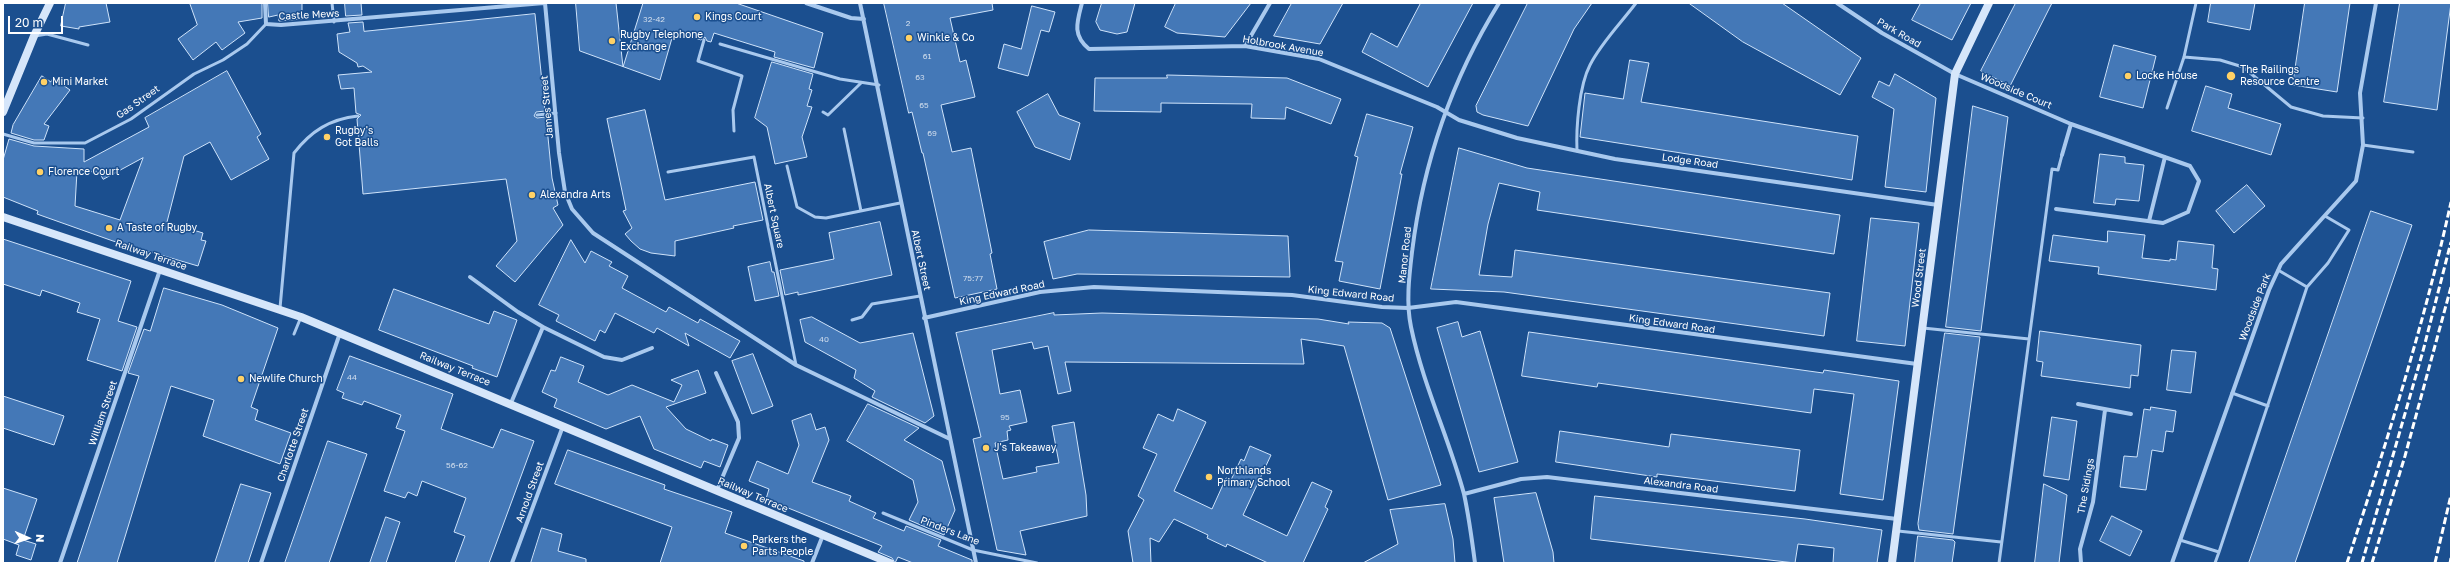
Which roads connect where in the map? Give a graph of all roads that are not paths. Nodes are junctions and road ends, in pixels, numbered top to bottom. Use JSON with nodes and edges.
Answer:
{"nodes":[{"id":1,"x":50,"y":3,"type":"edge"},
{"id":2,"x":265,"y":3,"type":"edge"},
{"id":3,"x":332,"y":3,"type":"edge"},
{"id":4,"x":545,"y":3,"type":"edge"},
{"id":5,"x":806,"y":3,"type":"edge"},
{"id":6,"x":860,"y":3,"type":"edge"},
{"id":7,"x":1082,"y":3,"type":"edge"},
{"id":8,"x":1270,"y":3,"type":"edge"},
{"id":9,"x":1499,"y":3,"type":"edge"},
{"id":10,"x":1636,"y":3,"type":"edge"},
{"id":11,"x":1837,"y":3,"type":"edge"},
{"id":12,"x":1989,"y":3,"type":"edge"},
{"id":13,"x":2196,"y":3,"type":"edge"},
{"id":14,"x":2376,"y":3,"type":"edge"},
{"id":15,"x":864,"y":19,"type":"junction"},
{"id":16,"x":334,"y":22,"type":"junction"},
{"id":17,"x":266,"y":24,"type":"junction"},
{"id":18,"x":34,"y":36,"type":"junction"},
{"id":19,"x":704,"y":40,"type":"dead end"},
{"id":20,"x":720,"y":44,"type":"dead end"},
{"id":21,"x":88,"y":45,"type":"dead end"},
{"id":22,"x":1245,"y":46,"type":"junction"},
{"id":23,"x":2184,"y":56,"type":"junction"},
{"id":24,"x":1955,"y":74,"type":"junction"},
{"id":25,"x":861,"y":83,"type":"junction"},
{"id":26,"x":879,"y":85,"type":"junction"},
{"id":27,"x":2168,"y":108,"type":"dead end"},
{"id":28,"x":3,"y":112,"type":"edge"},
{"id":29,"x":823,"y":112,"type":"dead end"},
{"id":30,"x":1444,"y":112,"type":"junction"},
{"id":31,"x":556,"y":114,"type":"junction"},
{"id":32,"x":537,"y":115,"type":"dead end"},
{"id":33,"x":358,"y":116,"type":"dead end"},
{"id":34,"x":2363,"y":118,"type":"junction"},
{"id":35,"x":2071,"y":124,"type":"junction"},
{"id":36,"x":844,"y":129,"type":"dead end"},
{"id":37,"x":734,"y":131,"type":"dead end"},
{"id":38,"x":3,"y":134,"type":"edge"},
{"id":39,"x":2363,"y":144,"type":"junction"},
{"id":40,"x":1577,"y":151,"type":"junction"},
{"id":41,"x":2413,"y":152,"type":"dead end"},
{"id":42,"x":2062,"y":155,"type":"joint"},
{"id":43,"x":2165,"y":158,"type":"junction"},
{"id":44,"x":787,"y":166,"type":"dead end"},
{"id":45,"x":668,"y":172,"type":"dead end"},
{"id":46,"x":900,"y":203,"type":"junction"},
{"id":47,"x":1938,"y":205,"type":"junction"},
{"id":48,"x":2056,"y":209,"type":"dead end"},
{"id":49,"x":861,"y":211,"type":"junction"},
{"id":50,"x":2326,"y":216,"type":"junction"},
{"id":51,"x":3,"y":217,"type":"edge"},
{"id":52,"x":2148,"y":221,"type":"junction"},
{"id":53,"x":160,"y":269,"type":"junction"},
{"id":54,"x":2278,"y":270,"type":"junction"},
{"id":55,"x":470,"y":277,"type":"dead end"},
{"id":56,"x":2307,"y":287,"type":"junction"},
{"id":57,"x":920,"y":296,"type":"junction"},
{"id":58,"x":1408,"y":308,"type":"junction"},
{"id":59,"x":280,"y":310,"type":"junction"},
{"id":60,"x":301,"y":317,"type":"junction"},
{"id":61,"x":924,"y":318,"type":"junction"},
{"id":62,"x":852,"y":320,"type":"dead end"},
{"id":63,"x":543,"y":327,"type":"junction"},
{"id":64,"x":1923,"y":328,"type":"junction"},
{"id":65,"x":340,"y":333,"type":"junction"},
{"id":66,"x":294,"y":334,"type":"dead end"},
{"id":67,"x":2029,"y":339,"type":"junction"},
{"id":68,"x":652,"y":348,"type":"dead end"},
{"id":69,"x":1918,"y":364,"type":"junction"},
{"id":70,"x":796,"y":365,"type":"junction"},
{"id":71,"x":716,"y":372,"type":"dead end"},
{"id":72,"x":2232,"y":393,"type":"junction"},
{"id":73,"x":511,"y":404,"type":"junction"},
{"id":74,"x":2078,"y":404,"type":"dead end"},
{"id":75,"x":2268,"y":406,"type":"junction"},
{"id":76,"x":2105,"y":410,"type":"junction"},
{"id":77,"x":2131,"y":414,"type":"dead end"},
{"id":78,"x":563,"y":426,"type":"junction"},
{"id":79,"x":950,"y":439,"type":"junction"},
{"id":80,"x":716,"y":490,"type":"junction"},
{"id":81,"x":1464,"y":494,"type":"junction"},
{"id":82,"x":883,"y":513,"type":"dead end"},
{"id":83,"x":1897,"y":519,"type":"junction"},
{"id":84,"x":1896,"y":531,"type":"junction"},
{"id":85,"x":823,"y":534,"type":"junction"},
{"id":86,"x":2180,"y":540,"type":"junction"},
{"id":87,"x":2001,"y":542,"type":"junction"},
{"id":88,"x":973,"y":550,"type":"junction"},
{"id":89,"x":2219,"y":552,"type":"junction"},
{"id":90,"x":60,"y":563,"type":"edge"},
{"id":91,"x":260,"y":563,"type":"edge"},
{"id":92,"x":512,"y":563,"type":"edge"},
{"id":93,"x":812,"y":563,"type":"edge"},
{"id":94,"x":890,"y":563,"type":"edge"},
{"id":95,"x":976,"y":563,"type":"edge"},
{"id":96,"x":1037,"y":563,"type":"edge"},
{"id":97,"x":1475,"y":563,"type":"edge"},
{"id":98,"x":1892,"y":563,"type":"edge"},
{"id":99,"x":1999,"y":563,"type":"edge"},
{"id":100,"x":2082,"y":563,"type":"edge"},
{"id":101,"x":2172,"y":563,"type":"edge"},
{"id":102,"x":2215,"y":563,"type":"edge"}],
"edges":[{"from":1,"to":18,"type":"street"},
{"from":2,"to":17,"type":"street"},
{"from":3,"to":16,"type":"lane"},
{"from":4,"to":16,"type":"street","name":"Castle Mews"},
{"from":4,"to":31,"type":"street","name":"James Street"},
{"from":5,"to":15,"type":"street"},
{"from":6,"to":15,"type":"street","name":"Albert Street"},
{"from":7,"to":22,"type":"street","name":"Holbrook Avenue"},
{"from":8,"to":22,"type":"street"},
{"from":9,"to":30,"type":"street","name":"Manor Road"},
{"from":10,"to":40,"type":"lane"},
{"from":11,"to":24,"type":"street","name":"Park Road"},
{"from":12,"to":24,"type":"street","name":"Wood Street"},
{"from":13,"to":23,"type":"lane"},
{"from":14,"to":34,"type":"street","name":"Woodside Park"},
{"from":15,"to":26,"type":"street","name":"Albert Street"},
{"from":16,"to":17,"type":"street","name":"Castle Mews"},
{"from":17,"to":38,"type":"lane","name":"Gas Street"},
{"from":18,"to":21,"type":"lane"},
{"from":18,"to":28,"type":"street"},
{"from":19,"to":37,"type":"lane"},
{"from":20,"to":25,"type":"lane"},
{"from":22,"to":30,"type":"street","name":"Holbrook Avenue"},
{"from":23,"to":27,"type":"lane"},
{"from":23,"to":34,"type":"lane"},
{"from":24,"to":35,"type":"street","name":"Woodside Court"},
{"from":24,"to":47,"type":"street","name":"Wood Street"},
{"from":25,"to":26,"type":"lane"},
{"from":25,"to":29,"type":"lane"},
{"from":26,"to":46,"type":"street","name":"Albert Street"},
{"from":30,"to":40,"type":"street","name":"Lodge Road"},
{"from":30,"to":58,"type":"street","name":"Manor Road"},
{"from":31,"to":32,"type":"lane"},
{"from":31,"to":70,"type":"street","name":"James Street"},
{"from":33,"to":59,"type":"lane"},
{"from":34,"to":39,"type":"street","name":"Woodside Park"},
{"from":35,"to":42,"type":"street"},
{"from":35,"to":43,"type":"street","name":"Woodside Court"},
{"from":36,"to":49,"type":"lane"},
{"from":39,"to":41,"type":"lane"},
{"from":39,"to":50,"type":"street","name":"Woodside Park"},
{"from":40,"to":47,"type":"street","name":"Lodge Road"},
{"from":42,"to":67,"type":"lane"},
{"from":43,"to":52,"type":"street"},
{"from":43,"to":52,"type":"street","name":"Woodside Court"},
{"from":44,"to":49,"type":"lane"},
{"from":45,"to":70,"type":"lane","name":"Albert Square"},
{"from":46,"to":49,"type":"lane"},
{"from":46,"to":57,"type":"street","name":"Albert Street"},
{"from":47,"to":64,"type":"street","name":"Wood Street"},
{"from":48,"to":52,"type":"street","name":"Woodside Court"},
{"from":50,"to":54,"type":"street","name":"Woodside Park"},
{"from":50,"to":56,"type":"lane"},
{"from":51,"to":53,"type":"street","name":"Railway Terrace"},
{"from":53,"to":59,"type":"street","name":"Railway Terrace"},
{"from":53,"to":90,"type":"street","name":"William Street"},
{"from":54,"to":56,"type":"lane"},
{"from":54,"to":72,"type":"street","name":"Woodside Park"},
{"from":55,"to":63,"type":"street"},
{"from":56,"to":75,"type":"lane"},
{"from":57,"to":61,"type":"street","name":"Albert Street"},
{"from":57,"to":62,"type":"lane"},
{"from":58,"to":61,"type":"street","name":"King Edward Road"},
{"from":58,"to":69,"type":"street","name":"King Edward Road"},
{"from":58,"to":81,"type":"street","name":"Manor Road"},
{"from":59,"to":60,"type":"street","name":"Railway Terrace"},
{"from":60,"to":65,"type":"street","name":"Railway Terrace"},
{"from":60,"to":66,"type":"lane"},
{"from":61,"to":79,"type":"street","name":"Albert Street"},
{"from":63,"to":68,"type":"street"},
{"from":63,"to":73,"type":"street"},
{"from":64,"to":67,"type":"lane"},
{"from":64,"to":69,"type":"street","name":"Wood Street"},
{"from":65,"to":73,"type":"street","name":"Railway Terrace"},
{"from":65,"to":91,"type":"street","name":"Charlotte Street"},
{"from":67,"to":87,"type":"lane"},
{"from":69,"to":83,"type":"street","name":"Wood Street"},
{"from":70,"to":79,"type":"street"},
{"from":71,"to":80,"type":"street"},
{"from":72,"to":75,"type":"lane"},
{"from":72,"to":86,"type":"street","name":"Woodside Park"},
{"from":73,"to":78,"type":"street","name":"Railway Terrace"},
{"from":74,"to":76,"type":"street"},
{"from":75,"to":89,"type":"lane"},
{"from":76,"to":77,"type":"street"},
{"from":76,"to":100,"type":"street","name":"The Sidings"},
{"from":78,"to":80,"type":"street","name":"Railway Terrace"},
{"from":78,"to":92,"type":"street","name":"Arnold Street"},
{"from":79,"to":88,"type":"street","name":"Albert Street"},
{"from":80,"to":85,"type":"street","name":"Railway Terrace"},
{"from":81,"to":83,"type":"street","name":"Alexandra Road"},
{"from":81,"to":97,"type":"street","name":"Manor Road"},
{"from":82,"to":88,"type":"lane","name":"Pinders Lane"},
{"from":83,"to":84,"type":"street","name":"Wood Street"},
{"from":84,"to":87,"type":"lane"},
{"from":84,"to":98,"type":"street","name":"Wood Street"},
{"from":85,"to":93,"type":"street"},
{"from":85,"to":94,"type":"street","name":"Railway Terrace"},
{"from":86,"to":89,"type":"lane"},
{"from":86,"to":101,"type":"street","name":"Woodside Park"},
{"from":87,"to":99,"type":"lane"},
{"from":88,"to":95,"type":"street","name":"Albert Street"},
{"from":88,"to":96,"type":"lane","name":"Pinders Lane"},
{"from":89,"to":102,"type":"lane"}]}
